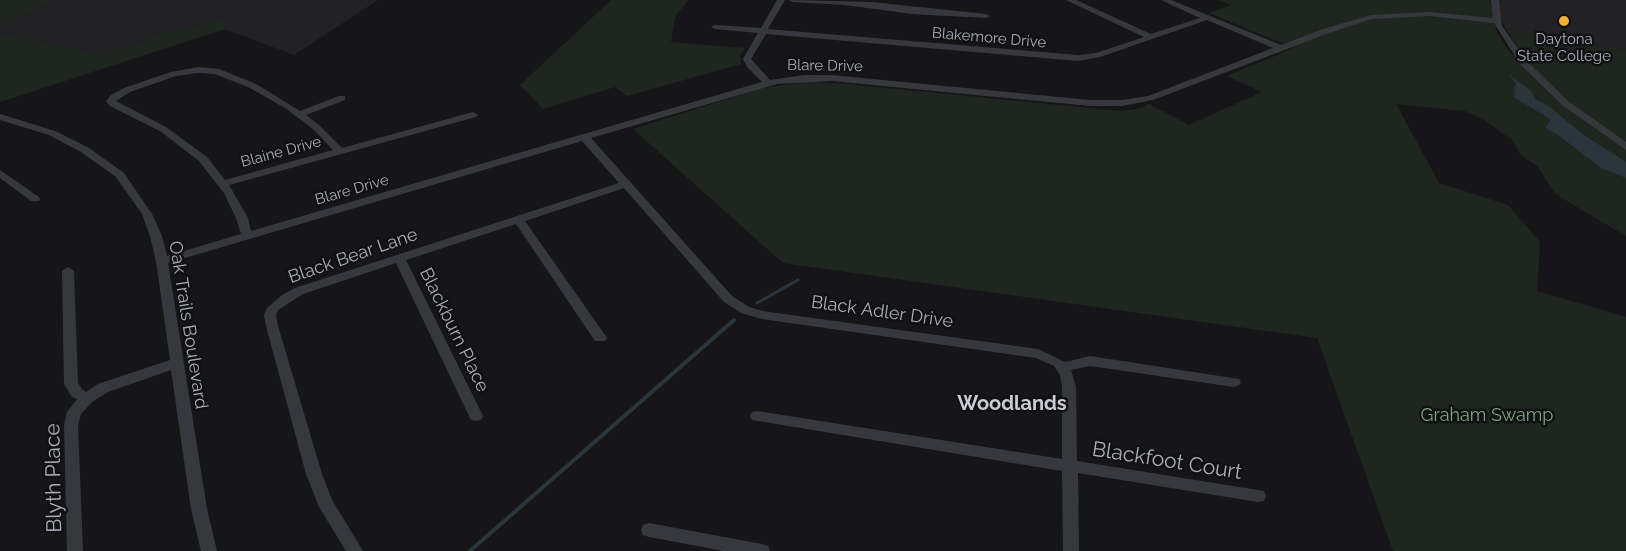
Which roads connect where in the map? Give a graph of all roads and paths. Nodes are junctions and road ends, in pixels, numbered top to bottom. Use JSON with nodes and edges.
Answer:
{"nodes":[{"id":1,"x":781,"y":0,"type":"edge"},
{"id":2,"x":793,"y":0,"type":"edge"},
{"id":3,"x":1070,"y":0,"type":"edge"},
{"id":4,"x":1165,"y":0,"type":"edge"},
{"id":5,"x":1495,"y":0,"type":"edge"},
{"id":6,"x":986,"y":16,"type":"dead end"},
{"id":7,"x":1207,"y":18,"type":"junction"},
{"id":8,"x":1497,"y":21,"type":"junction"},
{"id":9,"x":715,"y":27,"type":"dead end"},
{"id":10,"x":763,"y":31,"type":"junction"},
{"id":11,"x":1151,"y":37,"type":"junction"},
{"id":12,"x":1280,"y":48,"type":"junction"},
{"id":13,"x":768,"y":82,"type":"junction"},
{"id":14,"x":342,"y":98,"type":"dead end"},
{"id":15,"x":300,"y":114,"type":"junction"},
{"id":16,"x":473,"y":116,"type":"dead end"},
{"id":17,"x":2,"y":119,"type":"edge"},
{"id":18,"x":584,"y":137,"type":"junction"},
{"id":19,"x":1626,"y":147,"type":"edge"},
{"id":20,"x":339,"y":151,"type":"junction"},
{"id":21,"x":0,"y":173,"type":"edge"},
{"id":22,"x":224,"y":183,"type":"junction"},
{"id":23,"x":626,"y":184,"type":"junction"},
{"id":24,"x":35,"y":199,"type":"dead end"},
{"id":25,"x":519,"y":220,"type":"junction"},
{"id":26,"x":247,"y":236,"type":"junction"},
{"id":27,"x":400,"y":259,"type":"junction"},
{"id":28,"x":162,"y":261,"type":"junction"},
{"id":29,"x":68,"y":271,"type":"dead end"},
{"id":30,"x":600,"y":338,"type":"dead end"},
{"id":31,"x":176,"y":363,"type":"junction"},
{"id":32,"x":1063,"y":367,"type":"junction"},
{"id":33,"x":1234,"y":382,"type":"dead end"},
{"id":34,"x":87,"y":398,"type":"junction"},
{"id":35,"x":476,"y":416,"type":"dead end"},
{"id":36,"x":758,"y":416,"type":"dead end"},
{"id":37,"x":1070,"y":466,"type":"junction"},
{"id":38,"x":1258,"y":496,"type":"dead end"},
{"id":39,"x":649,"y":530,"type":"dead end"},
{"id":40,"x":75,"y":551,"type":"edge"},
{"id":41,"x":209,"y":551,"type":"edge"},
{"id":42,"x":355,"y":551,"type":"edge"},
{"id":43,"x":762,"y":551,"type":"edge"},
{"id":44,"x":1071,"y":551,"type":"edge"}],
"edges":[{"from":1,"to":10,"type":"street"},
{"from":2,"to":6,"type":"street"},
{"from":3,"to":11,"type":"street"},
{"from":4,"to":7,"type":"street"},
{"from":5,"to":8,"type":"street"},
{"from":7,"to":11,"type":"street","name":"Blakemore Drive"},
{"from":7,"to":12,"type":"street"},
{"from":8,"to":12,"type":"street","name":"Blare Drive"},
{"from":8,"to":19,"type":"street"},
{"from":9,"to":10,"type":"street","name":"Blakemore Drive"},
{"from":10,"to":11,"type":"street","name":"Blakemore Drive"},
{"from":10,"to":13,"type":"street"},
{"from":12,"to":13,"type":"street","name":"Blare Drive"},
{"from":13,"to":18,"type":"street","name":"Blare Drive"},
{"from":14,"to":15,"type":"street"},
{"from":15,"to":20,"type":"street","name":"Blaine Drive"},
{"from":15,"to":22,"type":"street","name":"Blaine Drive"},
{"from":16,"to":20,"type":"street"},
{"from":17,"to":28,"type":"street","name":"Oak Trails Boulevard"},
{"from":18,"to":23,"type":"street","name":"Black Adler Drive"},
{"from":18,"to":26,"type":"street","name":"Blare Drive"},
{"from":20,"to":22,"type":"street","name":"Blaine Drive"},
{"from":21,"to":24,"type":"street"},
{"from":22,"to":26,"type":"street","name":"Blaine Drive"},
{"from":23,"to":25,"type":"street","name":"Black Bear Lane"},
{"from":23,"to":32,"type":"street","name":"Black Adler Drive"},
{"from":25,"to":27,"type":"street","name":"Black Bear Lane"},
{"from":25,"to":30,"type":"street"},
{"from":26,"to":28,"type":"street","name":"Blare Drive"},
{"from":27,"to":35,"type":"street","name":"Blackburn Place"},
{"from":27,"to":42,"type":"street","name":"Black Bear Lane"},
{"from":28,"to":31,"type":"street","name":"Oak Trails Boulevard"},
{"from":29,"to":34,"type":"street"},
{"from":31,"to":34,"type":"street"},
{"from":31,"to":41,"type":"street","name":"Oak Trails Boulevard"},
{"from":32,"to":33,"type":"street"},
{"from":32,"to":37,"type":"street"},
{"from":34,"to":40,"type":"street","name":"Blyth Place"},
{"from":36,"to":37,"type":"street","name":"Blackfoot Court"},
{"from":37,"to":38,"type":"street","name":"Blackfoot Court"},
{"from":37,"to":44,"type":"street"},
{"from":39,"to":43,"type":"street"}]}
